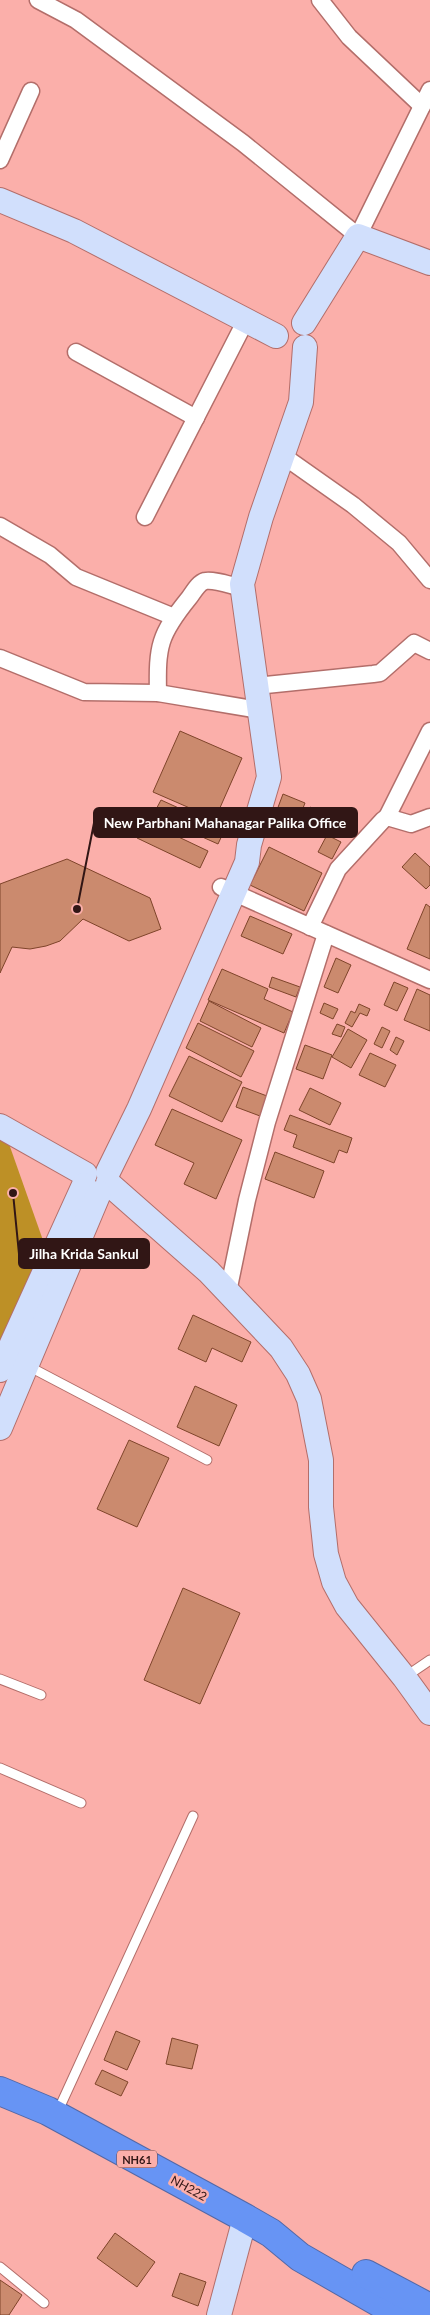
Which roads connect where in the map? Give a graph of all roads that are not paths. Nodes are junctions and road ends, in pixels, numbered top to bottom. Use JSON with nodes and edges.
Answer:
{"nodes":[{"id":1,"x":38,"y":0,"type":"edge"},
{"id":2,"x":320,"y":0,"type":"edge"},
{"id":3,"x":430,"y":90,"type":"edge"},
{"id":4,"x":31,"y":91,"type":"dead end"},
{"id":5,"x":422,"y":106,"type":"junction"},
{"id":6,"x":0,"y":160,"type":"edge"},
{"id":7,"x":0,"y":200,"type":"edge"},
{"id":8,"x":358,"y":236,"type":"junction"},
{"id":9,"x":430,"y":263,"type":"edge"},
{"id":10,"x":246,"y":320,"type":"junction"},
{"id":11,"x":304,"y":323,"type":"junction"},
{"id":12,"x":276,"y":336,"type":"junction"},
{"id":13,"x":305,"y":347,"type":"junction"},
{"id":14,"x":76,"y":352,"type":"dead end"},
{"id":15,"x":196,"y":418,"type":"junction"},
{"id":16,"x":282,"y":455,"type":"junction"},
{"id":17,"x":145,"y":517,"type":"dead end"},
{"id":18,"x":0,"y":526,"type":"edge"},
{"id":19,"x":430,"y":580,"type":"edge"},
{"id":20,"x":242,"y":588,"type":"junction"},
{"id":21,"x":174,"y":617,"type":"junction"},
{"id":22,"x":430,"y":651,"type":"edge"},
{"id":23,"x":0,"y":658,"type":"edge"},
{"id":24,"x":256,"y":686,"type":"junction"},
{"id":25,"x":158,"y":693,"type":"junction"},
{"id":26,"x":259,"y":710,"type":"junction"},
{"id":27,"x":430,"y":731,"type":"edge"},
{"id":28,"x":387,"y":817,"type":"junction"},
{"id":29,"x":430,"y":817,"type":"edge"},
{"id":30,"x":227,"y":890,"type":"junction"},
{"id":31,"x":310,"y":927,"type":"junction"},
{"id":32,"x":326,"y":934,"type":"junction"},
{"id":33,"x":430,"y":980,"type":"edge"},
{"id":34,"x":0,"y":1126,"type":"edge"},
{"id":35,"x":97,"y":1179,"type":"junction"},
{"id":36,"x":228,"y":1292,"type":"junction"},
{"id":37,"x":26,"y":1366,"type":"junction"},
{"id":38,"x":0,"y":1370,"type":"edge"},
{"id":39,"x":0,"y":1428,"type":"edge"},
{"id":40,"x":207,"y":1460,"type":"dead end"},
{"id":41,"x":430,"y":1660,"type":"edge"},
{"id":42,"x":404,"y":1677,"type":"junction"},
{"id":43,"x":0,"y":1679,"type":"edge"},
{"id":44,"x":41,"y":1695,"type":"dead end"},
{"id":45,"x":430,"y":1713,"type":"edge"},
{"id":46,"x":0,"y":1768,"type":"edge"},
{"id":47,"x":81,"y":1803,"type":"dead end"},
{"id":48,"x":193,"y":1816,"type":"dead end"},
{"id":49,"x":0,"y":2091,"type":"edge"},
{"id":50,"x":56,"y":2116,"type":"junction"},
{"id":51,"x":245,"y":2218,"type":"junction"},
{"id":52,"x":271,"y":2233,"type":"junction"},
{"id":53,"x":0,"y":2267,"type":"edge"},
{"id":54,"x":44,"y":2303,"type":"dead end"},
{"id":55,"x":430,"y":2308,"type":"edge"},
{"id":56,"x":219,"y":2315,"type":"edge"},
{"id":57,"x":401,"y":2315,"type":"edge"}],
"edges":[{"from":1,"to":8,"type":"street"},
{"from":2,"to":5,"type":"street"},
{"from":3,"to":5,"type":"street"},
{"from":4,"to":6,"type":"street"},
{"from":5,"to":8,"type":"street"},
{"from":7,"to":10,"type":"street"},
{"from":8,"to":9,"type":"street"},
{"from":8,"to":11,"type":"street"},
{"from":10,"to":12,"type":"street"},
{"from":10,"to":15,"type":"street"},
{"from":11,"to":12,"type":"street"},
{"from":11,"to":13,"type":"street"},
{"from":12,"to":13,"type":"street"},
{"from":13,"to":16,"type":"street"},
{"from":14,"to":15,"type":"street"},
{"from":15,"to":17,"type":"street"},
{"from":16,"to":19,"type":"street"},
{"from":16,"to":20,"type":"street"},
{"from":18,"to":21,"type":"street"},
{"from":20,"to":21,"type":"street"},
{"from":20,"to":24,"type":"street"},
{"from":21,"to":25,"type":"street"},
{"from":22,"to":24,"type":"street"},
{"from":23,"to":25,"type":"street"},
{"from":24,"to":26,"type":"street"},
{"from":25,"to":26,"type":"street"},
{"from":26,"to":30,"type":"street"},
{"from":27,"to":28,"type":"street"},
{"from":28,"to":29,"type":"street"},
{"from":28,"to":31,"type":"street"},
{"from":30,"to":31,"type":"street"},
{"from":30,"to":35,"type":"street"},
{"from":31,"to":32,"type":"street"},
{"from":32,"to":33,"type":"street"},
{"from":32,"to":36,"type":"street"},
{"from":34,"to":35,"type":"street"},
{"from":35,"to":36,"type":"street"},
{"from":35,"to":37,"type":"street"},
{"from":35,"to":38,"type":"street"},
{"from":36,"to":42,"type":"street"},
{"from":37,"to":39,"type":"street"},
{"from":37,"to":40,"type":"lane"},
{"from":41,"to":42,"type":"lane"},
{"from":42,"to":45,"type":"street"},
{"from":43,"to":44,"type":"lane"},
{"from":46,"to":47,"type":"lane"},
{"from":48,"to":50,"type":"lane"},
{"from":49,"to":50,"type":"highway","name":"NH222","number":"NH61"},
{"from":50,"to":51,"type":"highway","name":"NH222","number":"NH61"},
{"from":51,"to":52,"type":"highway","name":"NH222","number":"NH61"},
{"from":51,"to":56,"type":"street"},
{"from":52,"to":55,"type":"highway","name":"NH222","number":"NH61"},
{"from":52,"to":57,"type":"highway","name":"NH222","number":"NH61"},
{"from":53,"to":54,"type":"lane"}]}
